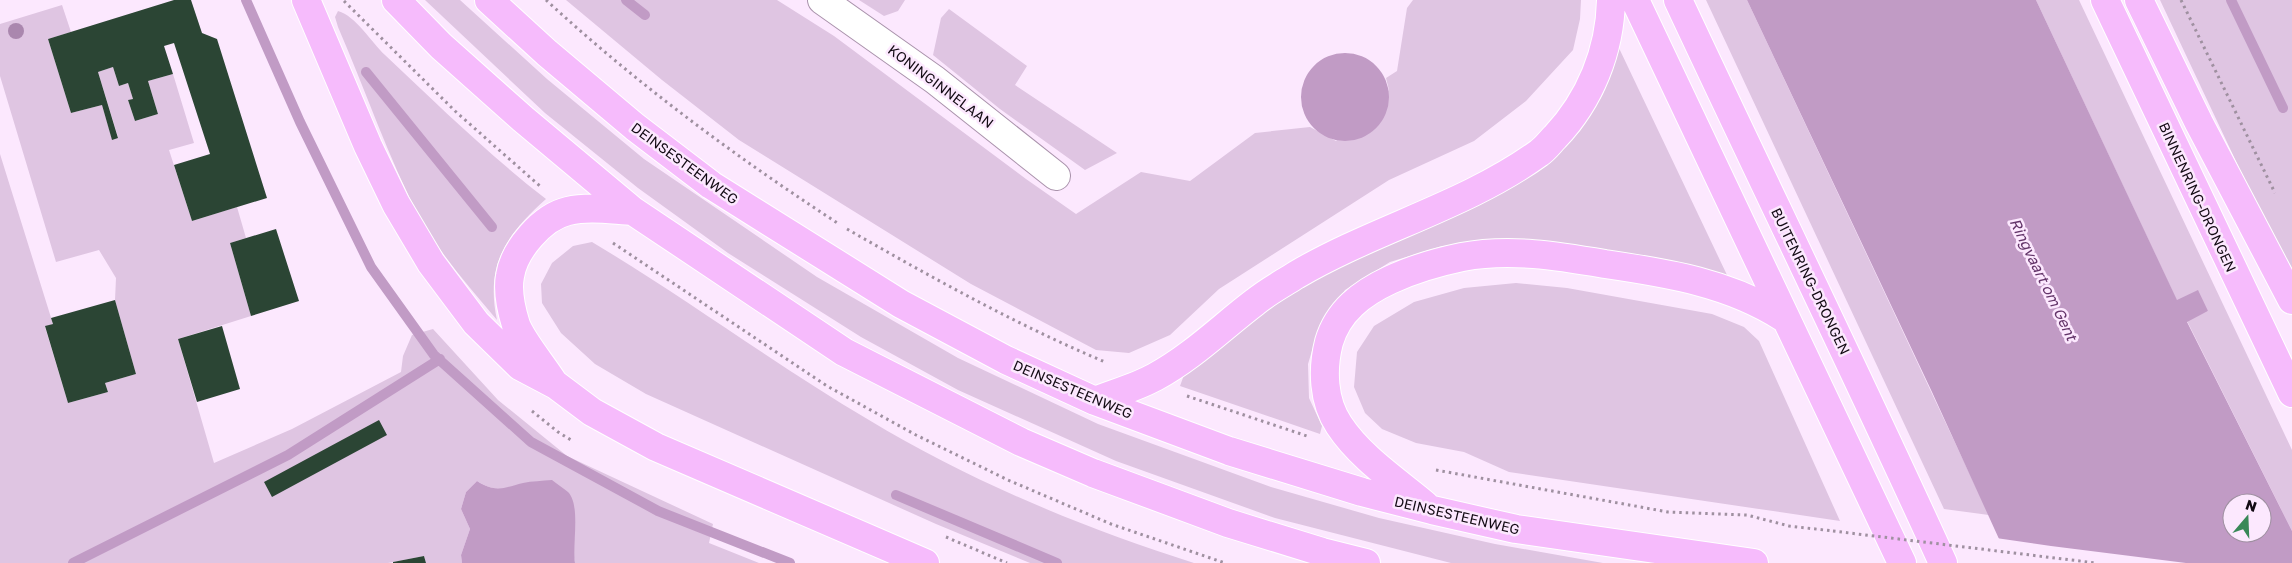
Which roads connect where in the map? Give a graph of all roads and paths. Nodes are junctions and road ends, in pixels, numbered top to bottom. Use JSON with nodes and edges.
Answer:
{"nodes":[{"id":1,"x":306,"y":0,"type":"edge"},
{"id":2,"x":342,"y":0,"type":"edge"},
{"id":3,"x":396,"y":0,"type":"edge"},
{"id":4,"x":489,"y":0,"type":"edge"},
{"id":5,"x":546,"y":0,"type":"edge"},
{"id":6,"x":822,"y":0,"type":"edge"},
{"id":7,"x":1611,"y":0,"type":"edge"},
{"id":8,"x":1635,"y":0,"type":"edge"},
{"id":9,"x":1678,"y":0,"type":"edge"},
{"id":10,"x":2105,"y":0,"type":"edge"},
{"id":11,"x":2139,"y":0,"type":"edge"},
{"id":12,"x":2181,"y":0,"type":"edge"},
{"id":13,"x":1056,"y":176,"type":"dead end"},
{"id":14,"x":2280,"y":201,"type":"dead end"},
{"id":15,"x":567,"y":211,"type":"junction"},
{"id":16,"x":633,"y":211,"type":"junction"},
{"id":17,"x":2292,"y":300,"type":"edge"},
{"id":18,"x":1784,"y":318,"type":"junction"},
{"id":19,"x":1148,"y":381,"type":"junction"},
{"id":20,"x":556,"y":385,"type":"junction"},
{"id":21,"x":2292,"y":393,"type":"edge"},
{"id":22,"x":1095,"y":401,"type":"junction"},
{"id":23,"x":1359,"y":449,"type":"junction"},
{"id":24,"x":1430,"y":469,"type":"dead end"},
{"id":25,"x":1432,"y":510,"type":"junction"},
{"id":26,"x":943,"y":536,"type":"dead end"},
{"id":27,"x":925,"y":563,"type":"edge"},
{"id":28,"x":1007,"y":563,"type":"edge"},
{"id":29,"x":1366,"y":563,"type":"edge"},
{"id":30,"x":1754,"y":563,"type":"edge"},
{"id":31,"x":1902,"y":563,"type":"edge"},
{"id":32,"x":1943,"y":563,"type":"edge"},
{"id":33,"x":2096,"y":563,"type":"edge"}],
"edges":[{"from":1,"to":20,"type":"highway"},
{"from":2,"to":15,"type":"path"},
{"from":3,"to":16,"type":"highway"},
{"from":4,"to":22,"type":"highway","name":"DEINSESTEENWEG"},
{"from":5,"to":19,"type":"path"},
{"from":6,"to":13,"type":"street","name":"KONINGINNELAAN"},
{"from":7,"to":19,"type":"highway"},
{"from":8,"to":18,"type":"highway"},
{"from":9,"to":32,"type":"highway","name":"BUITENRING-DRONGEN"},
{"from":10,"to":21,"type":"highway","name":"BINNENRING-DRONGEN"},
{"from":11,"to":17,"type":"highway"},
{"from":12,"to":14,"type":"path"},
{"from":15,"to":16,"type":"highway"},
{"from":15,"to":20,"type":"highway"},
{"from":16,"to":29,"type":"highway"},
{"from":18,"to":23,"type":"highway"},
{"from":18,"to":31,"type":"highway"},
{"from":19,"to":22,"type":"highway"},
{"from":19,"to":23,"type":"path"},
{"from":20,"to":27,"type":"highway"},
{"from":22,"to":25,"type":"highway","name":"DEINSESTEENWEG"},
{"from":23,"to":25,"type":"highway"},
{"from":24,"to":33,"type":"path","bridge":true},
{"from":25,"to":30,"type":"highway","name":"DEINSESTEENWEG"},
{"from":26,"to":28,"type":"path"}]}
